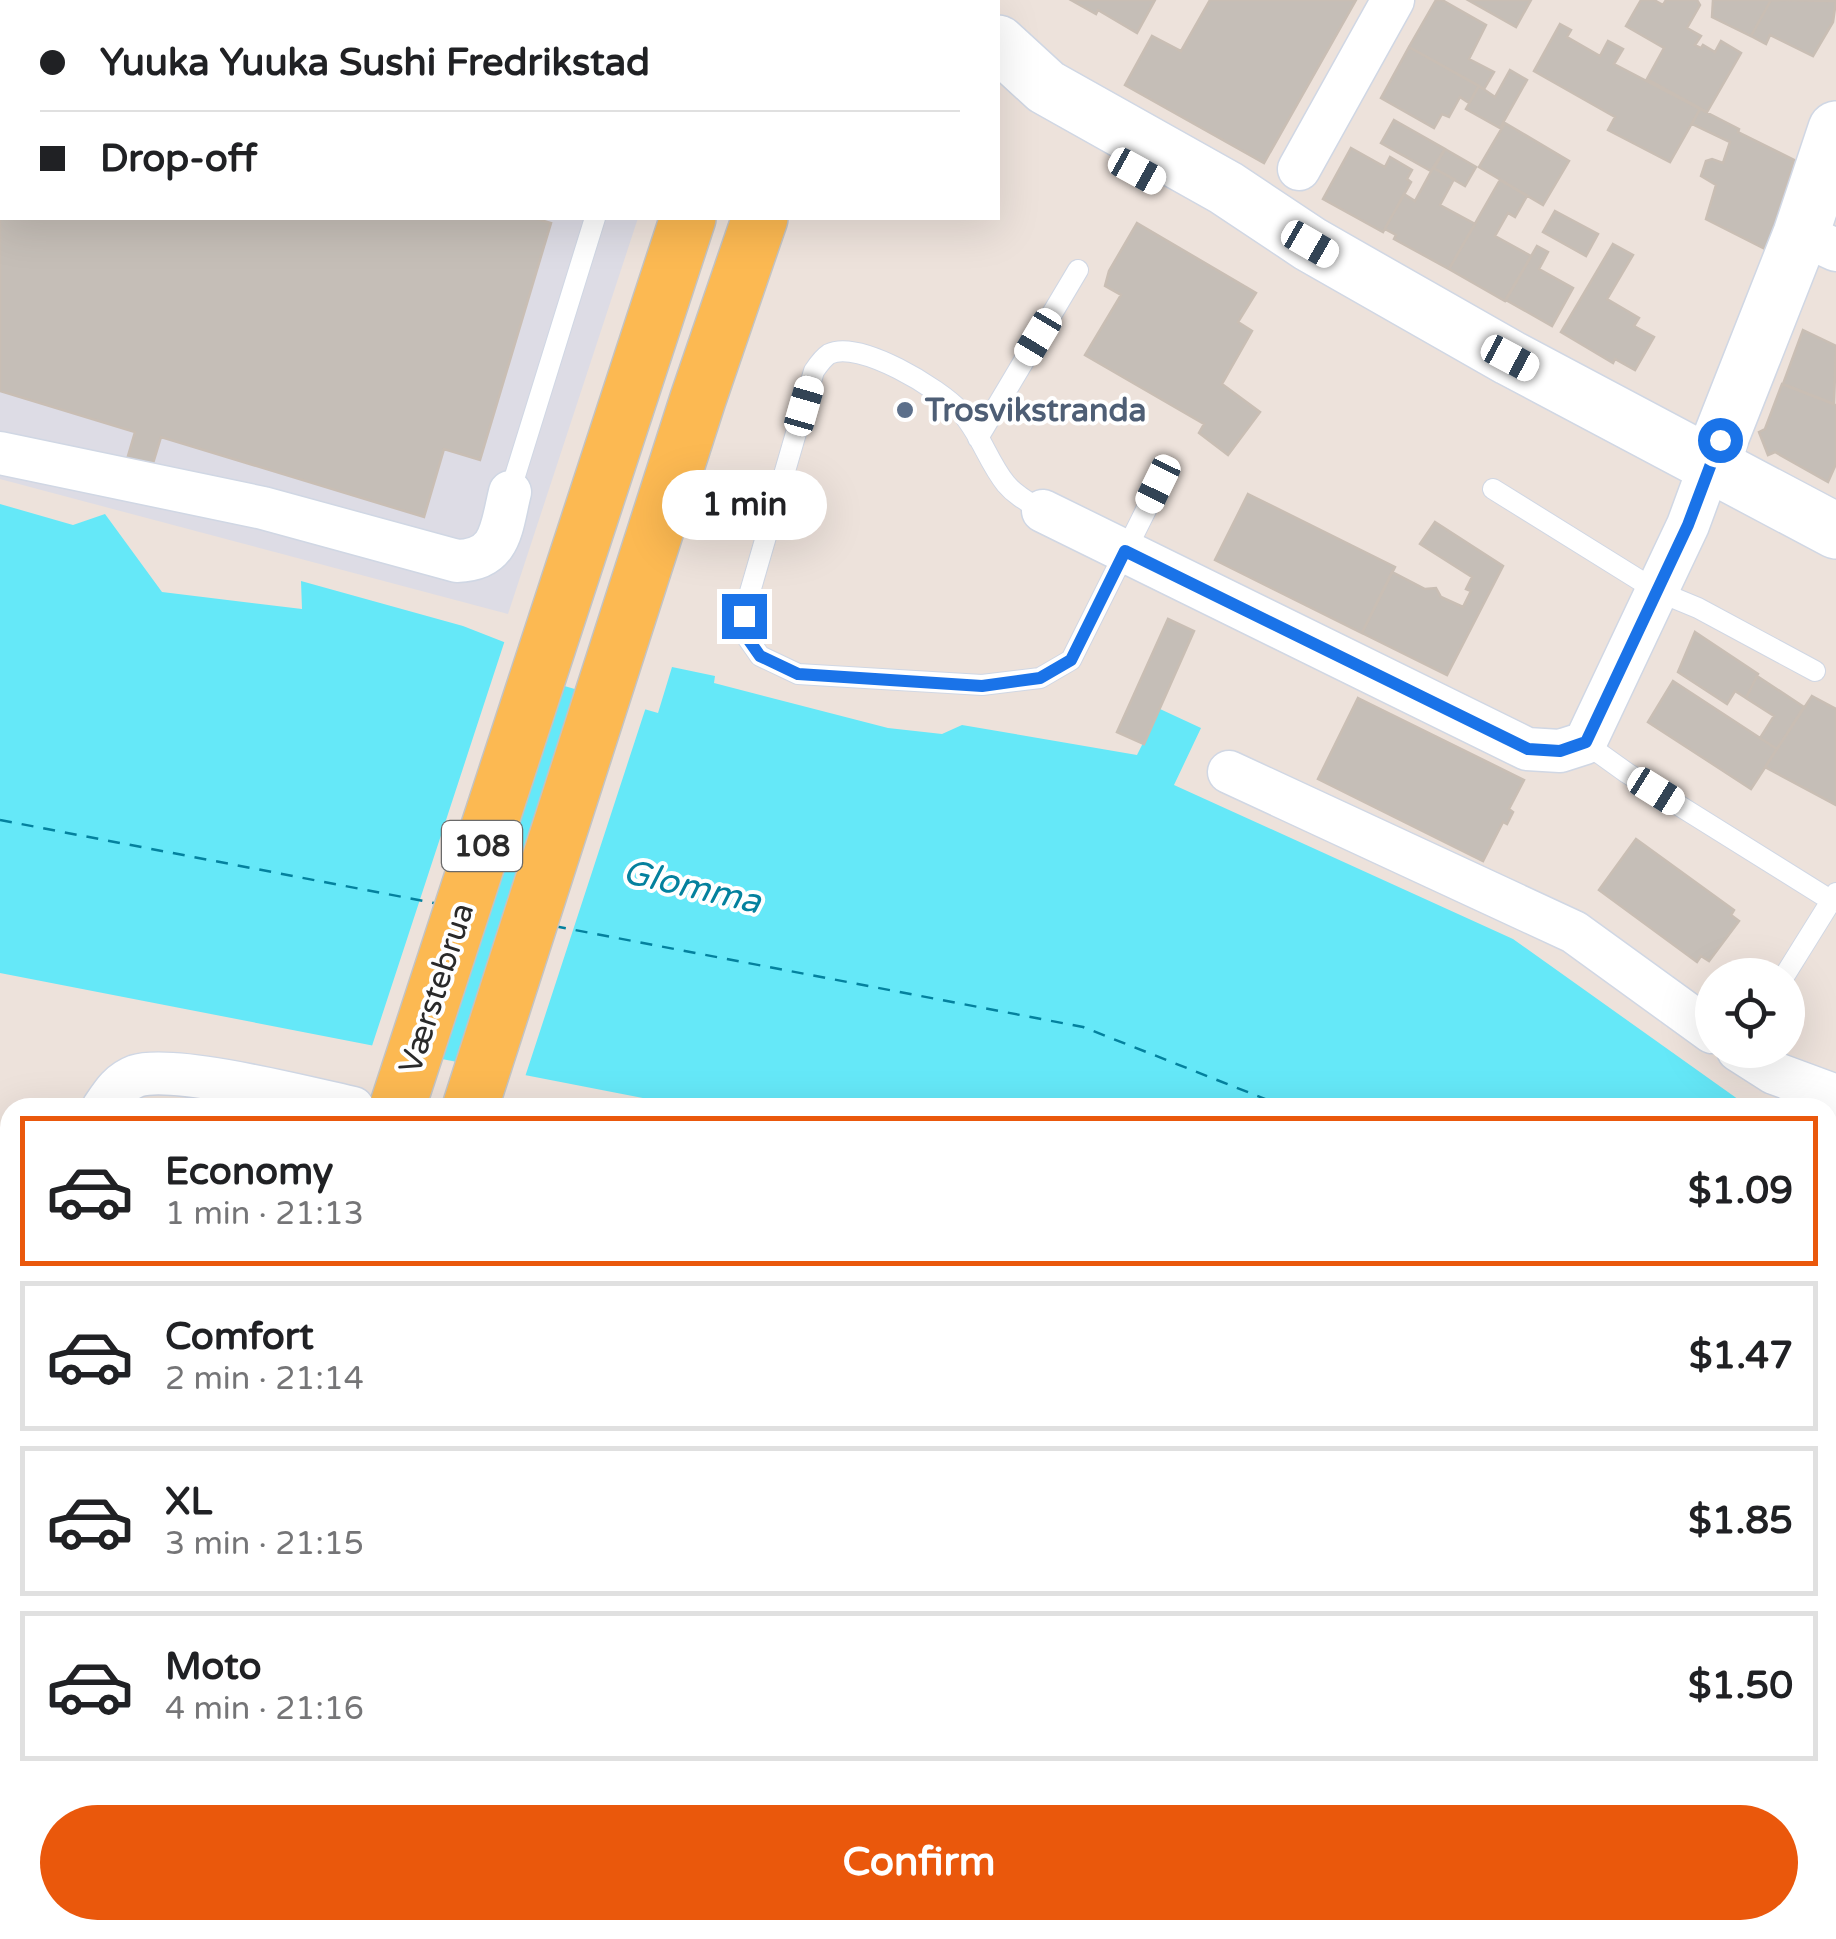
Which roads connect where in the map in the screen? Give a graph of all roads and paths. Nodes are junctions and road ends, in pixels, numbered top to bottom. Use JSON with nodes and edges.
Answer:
{"nodes":[{"id":1,"x":1393,"y":0,"type":"edge"},
{"id":2,"x":1000,"y":45,"type":"edge"},
{"id":3,"x":1000,"y":95,"type":"edge"},
{"id":4,"x":1836,"y":129,"type":"edge"},
{"id":5,"x":1300,"y":168,"type":"dead end"},
{"id":6,"x":594,"y":220,"type":"edge"},
{"id":7,"x":687,"y":220,"type":"edge"},
{"id":8,"x":759,"y":220,"type":"edge"},
{"id":9,"x":1818,"y":242,"type":"edge"},
{"id":10,"x":1310,"y":244,"type":"junction"},
{"id":11,"x":1078,"y":270,"type":"dead end"},
{"id":12,"x":978,"y":438,"type":"junction"},
{"id":13,"x":0,"y":453,"type":"edge"},
{"id":14,"x":1710,"y":465,"type":"junction"},
{"id":15,"x":1158,"y":484,"type":"dead end"},
{"id":16,"x":1494,"y":489,"type":"dead end"},
{"id":17,"x":510,"y":492,"type":"joint"},
{"id":18,"x":1044,"y":511,"type":"joint"},
{"id":19,"x":1836,"y":532,"type":"edge"},
{"id":20,"x":1125,"y":551,"type":"junction"},
{"id":21,"x":1658,"y":591,"type":"junction"},
{"id":22,"x":1815,"y":670,"type":"dead end"},
{"id":23,"x":1586,"y":742,"type":"junction"},
{"id":24,"x":1229,"y":772,"type":"dead end"},
{"id":25,"x":1834,"y":897,"type":"edge"},
{"id":26,"x":1795,"y":958,"type":"edge"},
{"id":27,"x":1695,"y":1020,"type":"edge"},
{"id":28,"x":1767,"y":1068,"type":"edge"},
{"id":29,"x":1836,"y":1096,"type":"edge"},
{"id":30,"x":110,"y":1098,"type":"edge"},
{"id":31,"x":302,"y":1098,"type":"edge"},
{"id":32,"x":400,"y":1098,"type":"edge"},
{"id":33,"x":473,"y":1098,"type":"edge"}],
"edges":[{"from":1,"to":5,"type":"street"},
{"from":2,"to":10,"type":"street"},
{"from":3,"to":10,"type":"street"},
{"from":4,"to":9,"type":"street"},
{"from":6,"to":17,"type":"lane"},
{"from":7,"to":32,"type":"main road","name":"Værstebrua","number":"108"},
{"from":8,"to":33,"type":"main road","number":"108"},
{"from":9,"to":14,"type":"street"},
{"from":10,"to":14,"type":"street"},
{"from":11,"to":12,"type":"lane"},
{"from":12,"to":18,"type":"lane"},
{"from":12,"to":20,"type":"lane"},
{"from":13,"to":17,"type":"street"},
{"from":14,"to":19,"type":"street"},
{"from":14,"to":21,"type":"street"},
{"from":15,"to":20,"type":"lane"},
{"from":16,"to":21,"type":"lane"},
{"from":18,"to":20,"type":"street"},
{"from":20,"to":23,"type":"street"},
{"from":21,"to":22,"type":"lane"},
{"from":21,"to":23,"type":"street"},
{"from":23,"to":25,"type":"lane"},
{"from":24,"to":27,"type":"street"},
{"from":25,"to":26,"type":"lane"},
{"from":28,"to":29,"type":"street"},
{"from":30,"to":31,"type":"street"}]}
